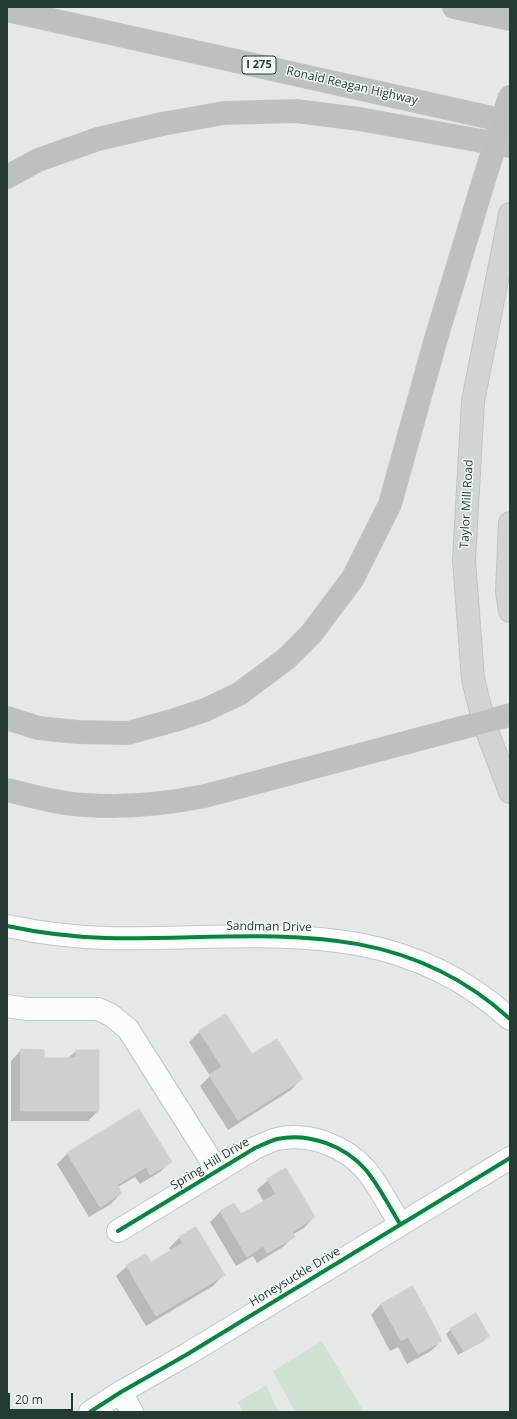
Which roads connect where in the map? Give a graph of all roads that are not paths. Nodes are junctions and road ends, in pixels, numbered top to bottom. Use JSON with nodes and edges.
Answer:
{"nodes":[{"id":1,"x":454,"y":7,"type":"edge"},
{"id":2,"x":7,"y":10,"type":"edge"},
{"id":3,"x":510,"y":19,"type":"edge"},
{"id":4,"x":510,"y":96,"type":"edge"},
{"id":5,"x":510,"y":122,"type":"edge"},
{"id":6,"x":510,"y":146,"type":"edge"},
{"id":7,"x":7,"y":177,"type":"edge"},
{"id":8,"x":510,"y":214,"type":"edge"},
{"id":9,"x":510,"y":523,"type":"edge"},
{"id":10,"x":510,"y":611,"type":"edge"},
{"id":11,"x":510,"y":715,"type":"edge"},
{"id":12,"x":7,"y":718,"type":"edge"},
{"id":13,"x":484,"y":722,"type":"junction"},
{"id":14,"x":7,"y":790,"type":"edge"},
{"id":15,"x":510,"y":792,"type":"edge"},
{"id":16,"x":7,"y":926,"type":"edge"},
{"id":17,"x":7,"y":1006,"type":"edge"},
{"id":18,"x":510,"y":1019,"type":"edge"},
{"id":19,"x":510,"y":1158,"type":"edge"},
{"id":20,"x":217,"y":1170,"type":"junction"},
{"id":21,"x":400,"y":1224,"type":"junction"},
{"id":22,"x":118,"y":1230,"type":"dead end"},
{"id":23,"x":121,"y":1392,"type":"junction"},
{"id":24,"x":90,"y":1412,"type":"edge"},
{"id":25,"x":132,"y":1412,"type":"edge"}],
"edges":[{"from":1,"to":3,"type":"highway"},
{"from":2,"to":5,"type":"highway","name":"Ronald Reagan Highway","number":"I 275"},
{"from":4,"to":12,"type":"highway","bridge":true},
{"from":6,"to":7,"type":"highway"},
{"from":8,"to":13,"type":"main road","name":"Taylor Mill Road"},
{"from":9,"to":10,"type":"main road"},
{"from":11,"to":13,"type":"highway"},
{"from":13,"to":14,"type":"highway"},
{"from":13,"to":15,"type":"main road","name":"Taylor Mill Road"},
{"from":16,"to":18,"type":"street","name":"Sandman Drive"},
{"from":17,"to":20,"type":"street","name":"Spring Hill Drive"},
{"from":19,"to":21,"type":"street","name":"Honeysuckle Drive"},
{"from":20,"to":21,"type":"street","name":"Spring Hill Drive"},
{"from":20,"to":22,"type":"street","name":"Spring Hill Drive"},
{"from":21,"to":23,"type":"street","name":"Honeysuckle Drive"},
{"from":23,"to":24,"type":"street","name":"Honeysuckle Drive"},
{"from":23,"to":25,"type":"street"}]}
